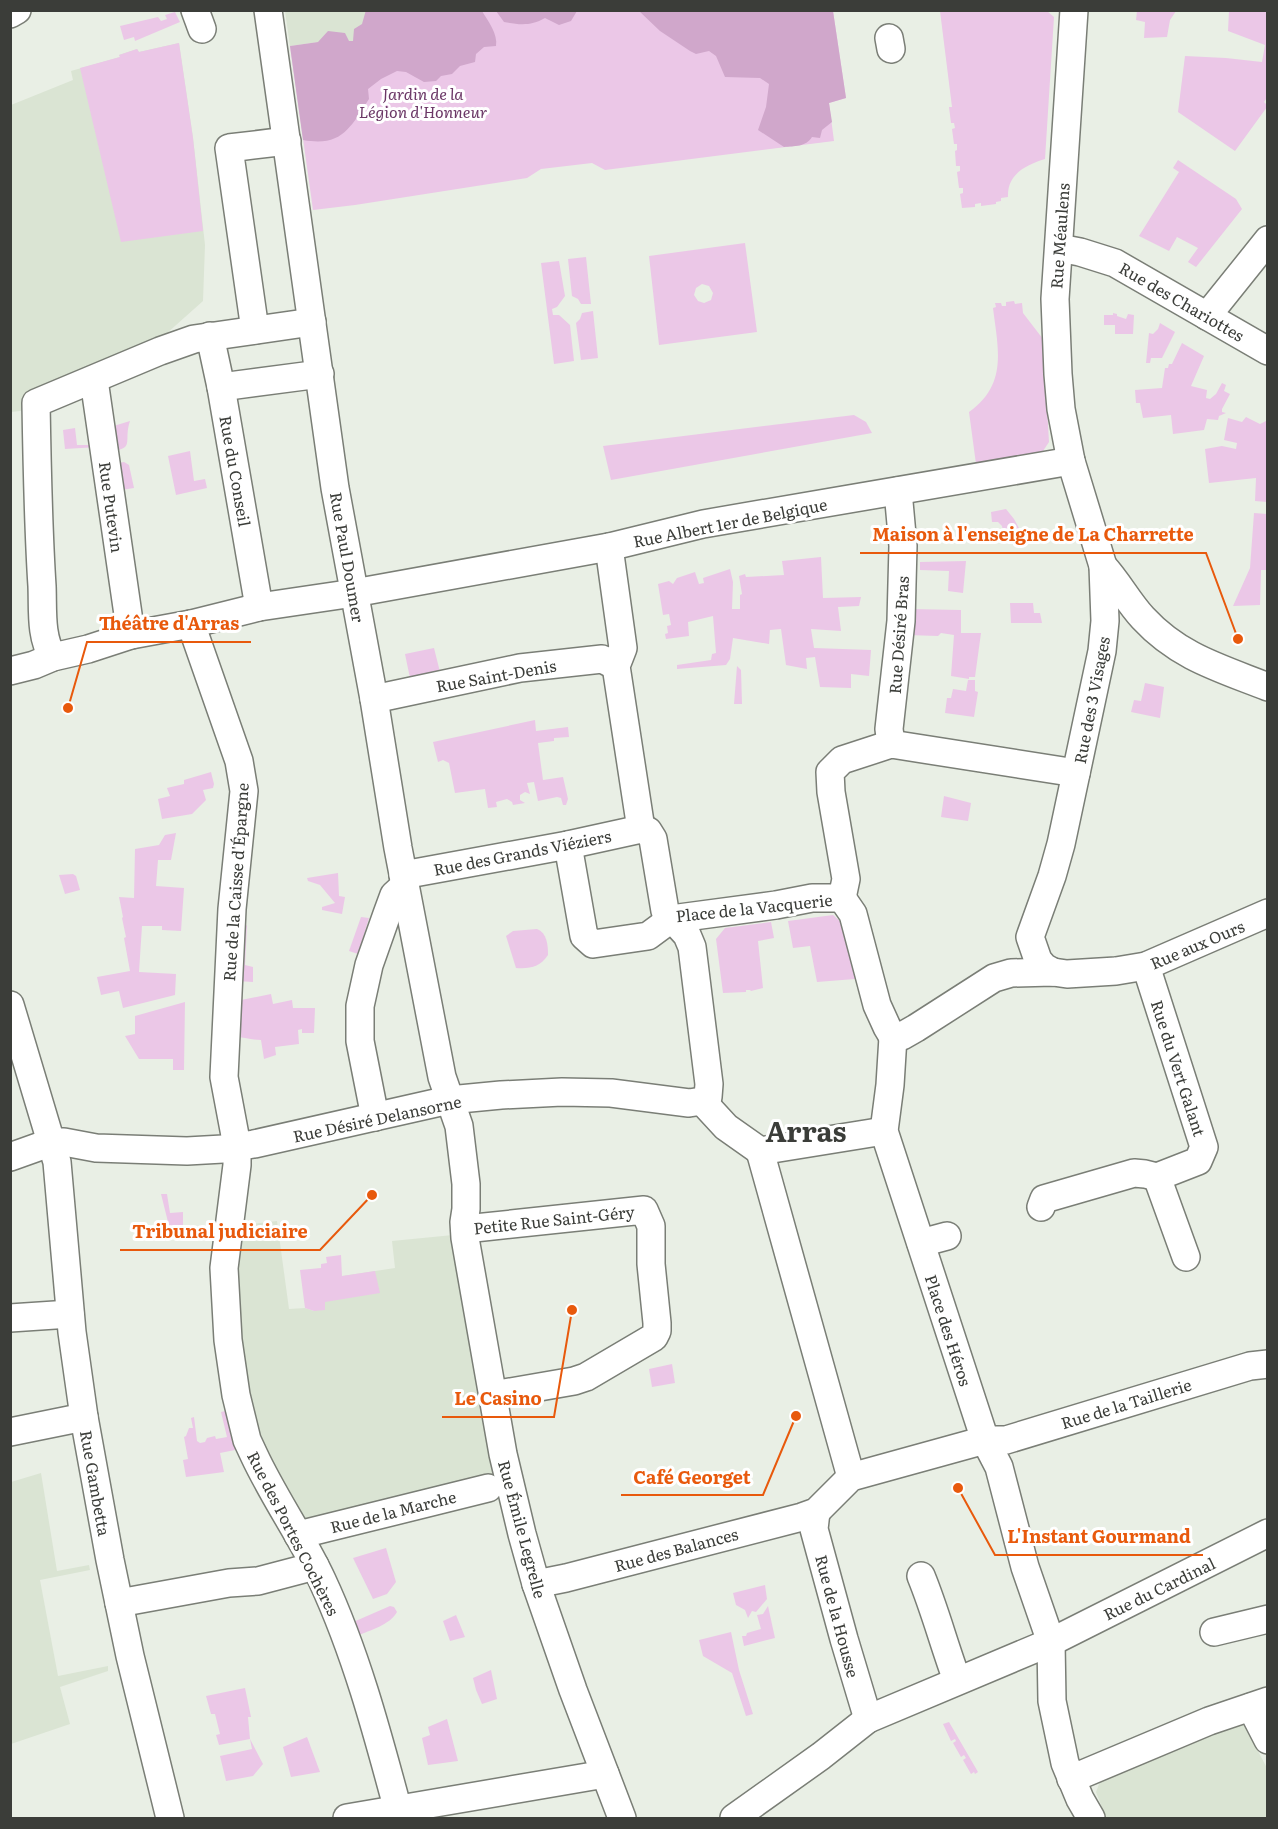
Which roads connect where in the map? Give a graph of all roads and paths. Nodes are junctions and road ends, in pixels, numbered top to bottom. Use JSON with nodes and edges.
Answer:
{"nodes":[{"id":1,"x":17,"y":10,"type":"edge"},
{"id":2,"x":268,"y":10,"type":"edge"},
{"id":3,"x":1074,"y":10,"type":"edge"},
{"id":4,"x":10,"y":14,"type":"edge"},
{"id":5,"x":286,"y":141,"type":"junction"},
{"id":6,"x":1268,"y":240,"type":"edge"},
{"id":7,"x":1059,"y":248,"type":"junction"},
{"id":8,"x":1207,"y":316,"type":"junction"},
{"id":9,"x":312,"y":322,"type":"junction"},
{"id":10,"x":255,"y":330,"type":"junction"},
{"id":11,"x":210,"y":336,"type":"junction"},
{"id":12,"x":1268,"y":351,"type":"edge"},
{"id":13,"x":320,"y":374,"type":"junction"},
{"id":14,"x":94,"y":380,"type":"junction"},
{"id":15,"x":221,"y":387,"type":"junction"},
{"id":16,"x":1071,"y":461,"type":"junction"},
{"id":17,"x":898,"y":490,"type":"junction"},
{"id":18,"x":609,"y":547,"type":"junction"},
{"id":19,"x":1103,"y":566,"type":"junction"},
{"id":20,"x":354,"y":593,"type":"junction"},
{"id":21,"x":258,"y":607,"type":"junction"},
{"id":22,"x":1141,"y":616,"type":"junction"},
{"id":23,"x":1105,"y":621,"type":"junction"},
{"id":24,"x":190,"y":624,"type":"junction"},
{"id":25,"x":131,"y":635,"type":"junction"},
{"id":26,"x":53,"y":657,"type":"junction"},
{"id":27,"x":616,"y":666,"type":"junction"},
{"id":28,"x":10,"y":671,"type":"edge"},
{"id":29,"x":1268,"y":687,"type":"edge"},
{"id":30,"x":374,"y":699,"type":"junction"},
{"id":31,"x":891,"y":744,"type":"junction"},
{"id":32,"x":1076,"y":773,"type":"junction"},
{"id":33,"x":641,"y":829,"type":"junction"},
{"id":34,"x":568,"y":845,"type":"junction"},
{"id":35,"x":404,"y":880,"type":"junction"},
{"id":36,"x":842,"y":898,"type":"junction"},
{"id":37,"x":671,"y":919,"type":"junction"},
{"id":38,"x":1266,"y":919,"type":"edge"},
{"id":39,"x":1146,"y":966,"type":"junction"},
{"id":40,"x":1053,"y":972,"type":"junction"},
{"id":41,"x":10,"y":1005,"type":"edge"},
{"id":42,"x":893,"y":1036,"type":"junction"},
{"id":43,"x":449,"y":1100,"type":"junction"},
{"id":44,"x":702,"y":1101,"type":"junction"},
{"id":45,"x":375,"y":1117,"type":"junction"},
{"id":46,"x":884,"y":1131,"type":"junction"},
{"id":47,"x":52,"y":1142,"type":"junction"},
{"id":48,"x":237,"y":1146,"type":"junction"},
{"id":49,"x":760,"y":1151,"type":"junction"},
{"id":50,"x":10,"y":1157,"type":"edge"},
{"id":51,"x":1157,"y":1177,"type":"junction"},
{"id":52,"x":1041,"y":1207,"type":"dead end"},
{"id":53,"x":232,"y":1213,"type":"joint"},
{"id":54,"x":465,"y":1229,"type":"junction"},
{"id":55,"x":1186,"y":1257,"type":"dead end"},
{"id":56,"x":70,"y":1314,"type":"junction"},
{"id":57,"x":10,"y":1318,"type":"edge"},
{"id":58,"x":1268,"y":1364,"type":"edge"},
{"id":59,"x":493,"y":1395,"type":"junction"},
{"id":60,"x":84,"y":1418,"type":"junction"},
{"id":61,"x":10,"y":1432,"type":"edge"},
{"id":62,"x":985,"y":1440,"type":"junction"},
{"id":63,"x":851,"y":1477,"type":"junction"},
{"id":64,"x":488,"y":1488,"type":"dead end"},
{"id":65,"x":816,"y":1512,"type":"junction"},
{"id":66,"x":1268,"y":1533,"type":"edge"},
{"id":67,"x":298,"y":1536,"type":"junction"},
{"id":68,"x":315,"y":1566,"type":"junction"},
{"id":69,"x":921,"y":1576,"type":"dead end"},
{"id":70,"x":536,"y":1584,"type":"junction"},
{"id":71,"x":119,"y":1603,"type":"junction"},
{"id":72,"x":1268,"y":1619,"type":"edge"},
{"id":73,"x":1214,"y":1632,"type":"dead end"},
{"id":74,"x":1051,"y":1642,"type":"junction"},
{"id":75,"x":957,"y":1680,"type":"junction"},
{"id":76,"x":1259,"y":1704,"type":"edge"},
{"id":77,"x":868,"y":1719,"type":"junction"},
{"id":78,"x":1268,"y":1740,"type":"edge"},
{"id":79,"x":605,"y":1774,"type":"junction"},
{"id":80,"x":1071,"y":1779,"type":"junction"},
{"id":81,"x":398,"y":1810,"type":"junction"},
{"id":82,"x":1086,"y":1817,"type":"edge"},
{"id":83,"x":170,"y":1818,"type":"edge"},
{"id":84,"x":347,"y":1818,"type":"edge"},
{"id":85,"x":622,"y":1818,"type":"edge"},
{"id":86,"x":734,"y":1818,"type":"edge"}],
"edges":[{"from":1,"to":4,"type":"street"},
{"from":2,"to":5,"type":"street","name":"Rue Paul Doumer"},
{"from":3,"to":7,"type":"street","name":"Rue Méaulens"},
{"from":5,"to":9,"type":"street","name":"Rue Paul Doumer"},
{"from":5,"to":10,"type":"street"},
{"from":6,"to":8,"type":"street"},
{"from":7,"to":8,"type":"street","name":"Rue des Chariottes"},
{"from":7,"to":16,"type":"street","name":"Rue Méaulens"},
{"from":8,"to":12,"type":"street","name":"Rue des Chariottes"},
{"from":9,"to":10,"type":"street"},
{"from":9,"to":13,"type":"street","name":"Rue Paul Doumer"},
{"from":10,"to":11,"type":"street"},
{"from":11,"to":14,"type":"street"},
{"from":11,"to":15,"type":"street","name":"Rue du Conseil"},
{"from":13,"to":15,"type":"street"},
{"from":13,"to":20,"type":"street","name":"Rue Paul Doumer"},
{"from":14,"to":25,"type":"street","name":"Rue Putevin"},
{"from":14,"to":26,"type":"street"},
{"from":15,"to":21,"type":"street","name":"Rue du Conseil"},
{"from":16,"to":17,"type":"street","name":"Rue Albert 1er de Belgique"},
{"from":16,"to":19,"type":"street","name":"Rue des 3 Visages"},
{"from":17,"to":18,"type":"street","name":"Rue Albert 1er de Belgique"},
{"from":17,"to":31,"type":"street","name":"Rue Désiré Bras"},
{"from":18,"to":20,"type":"street","name":"Rue Albert 1er de Belgique"},
{"from":18,"to":27,"type":"street"},
{"from":19,"to":22,"type":"street"},
{"from":19,"to":23,"type":"street","name":"Rue des 3 Visages"},
{"from":20,"to":21,"type":"street","name":"Rue Albert 1er de Belgique"},
{"from":20,"to":30,"type":"street","name":"Rue Paul Doumer"},
{"from":21,"to":24,"type":"street","name":"Rue Albert 1er de Belgique"},
{"from":22,"to":23,"type":"street"},
{"from":22,"to":29,"type":"street"},
{"from":23,"to":32,"type":"street","name":"Rue des 3 Visages"},
{"from":24,"to":25,"type":"street","name":"Rue Albert 1er de Belgique"},
{"from":24,"to":48,"type":"street","name":"Rue de la Caisse d'Épargne"},
{"from":25,"to":26,"type":"street","name":"Rue Albert 1er de Belgique"},
{"from":26,"to":28,"type":"street","name":"Rue Albert 1er de Belgique"},
{"from":27,"to":30,"type":"street","name":"Rue Saint-Denis"},
{"from":27,"to":33,"type":"street"},
{"from":30,"to":35,"type":"street","name":"Rue Paul Doumer"},
{"from":31,"to":32,"type":"street"},
{"from":31,"to":36,"type":"street","name":"Place de la Vacquerie"},
{"from":32,"to":40,"type":"street","name":"Rue des 3 Visages"},
{"from":33,"to":34,"type":"street","name":"Rue des Grands Viéziers"},
{"from":33,"to":37,"type":"street","name":"Place de la Vacquerie"},
{"from":34,"to":35,"type":"street","name":"Rue des Grands Viéziers"},
{"from":34,"to":37,"type":"street"},
{"from":35,"to":43,"type":"street","name":"Rue Paul Doumer"},
{"from":35,"to":45,"type":"street"},
{"from":36,"to":37,"type":"street","name":"Place de la Vacquerie"},
{"from":36,"to":42,"type":"street"},
{"from":37,"to":44,"type":"street"},
{"from":38,"to":39,"type":"street","name":"Rue aux Ours"},
{"from":39,"to":40,"type":"street","name":"Rue aux Ours"},
{"from":39,"to":51,"type":"street","name":"Rue du Vert Galant"},
{"from":40,"to":42,"type":"street","name":"Rue aux Ours"},
{"from":41,"to":47,"type":"street","name":"Rue Gambetta"},
{"from":42,"to":46,"type":"street","name":"Place des Héros"},
{"from":43,"to":44,"type":"street","name":"Rue Désiré Delansorne"},
{"from":43,"to":45,"type":"street","name":"Rue Désiré Delansorne"},
{"from":43,"to":54,"type":"street","name":"Rue Paul Doumer"},
{"from":44,"to":49,"type":"street"},
{"from":45,"to":48,"type":"street","name":"Rue Désiré Delansorne"},
{"from":46,"to":49,"type":"street"},
{"from":46,"to":62,"type":"street","name":"Place des Héros"},
{"from":47,"to":48,"type":"street","name":"Rue Désiré Delansorne"},
{"from":47,"to":50,"type":"street"},
{"from":47,"to":56,"type":"street","name":"Rue Gambetta"},
{"from":48,"to":53,"type":"street","name":"Rue de la Caisse d'Épargne"},
{"from":49,"to":63,"type":"street"},
{"from":51,"to":52,"type":"street"},
{"from":51,"to":55,"type":"street"},
{"from":53,"to":67,"type":"street","name":"Rue des Portes Cochères"},
{"from":54,"to":59,"type":"street","name":"Rue Émile Legrelle"},
{"from":54,"to":59,"type":"street","name":"Petite Rue Saint-Géry"},
{"from":56,"to":57,"type":"street"},
{"from":56,"to":60,"type":"street","name":"Rue Gambetta"},
{"from":58,"to":62,"type":"street","name":"Rue de la Taillerie"},
{"from":59,"to":70,"type":"street","name":"Rue Émile Legrelle"},
{"from":60,"to":61,"type":"street"},
{"from":60,"to":71,"type":"street","name":"Rue Gambetta"},
{"from":62,"to":63,"type":"street"},
{"from":62,"to":74,"type":"street","name":"Place des Héros"},
{"from":63,"to":65,"type":"street"},
{"from":64,"to":67,"type":"street","name":"Rue de la Marche"},
{"from":65,"to":70,"type":"street","name":"Rue des Balances"},
{"from":65,"to":77,"type":"street","name":"Rue de la Housse"},
{"from":66,"to":74,"type":"street","name":"Rue du Cardinal"},
{"from":67,"to":68,"type":"street","name":"Rue des Portes Cochères"},
{"from":68,"to":71,"type":"street"},
{"from":68,"to":81,"type":"street","name":"Rue des Portes Cochères"},
{"from":69,"to":75,"type":"street"},
{"from":70,"to":79,"type":"street","name":"Rue Émile Legrelle"},
{"from":71,"to":83,"type":"street","name":"Rue Gambetta"},
{"from":72,"to":73,"type":"street"},
{"from":74,"to":75,"type":"street","name":"Rue du Cardinal"},
{"from":74,"to":80,"type":"street","name":"Place des Héros"},
{"from":75,"to":77,"type":"street","name":"Rue du Cardinal"},
{"from":76,"to":78,"type":"street"},
{"from":76,"to":80,"type":"street"},
{"from":77,"to":86,"type":"street","name":"Rue du Cardinal"},
{"from":79,"to":81,"type":"street"},
{"from":79,"to":85,"type":"street","name":"Rue Émile Legrelle"},
{"from":80,"to":82,"type":"street","name":"Place des Héros"},
{"from":81,"to":84,"type":"street"}]}
